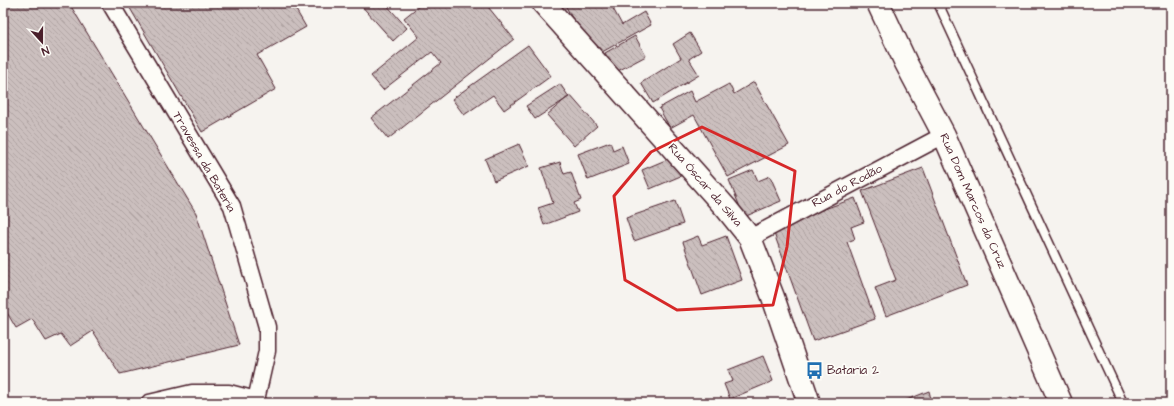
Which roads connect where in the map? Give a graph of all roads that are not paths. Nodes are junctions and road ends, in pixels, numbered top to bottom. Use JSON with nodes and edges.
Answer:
{"nodes":[{"id":1,"x":110,"y":3,"type":"edge"},
{"id":2,"x":543,"y":3,"type":"edge"},
{"id":3,"x":878,"y":3,"type":"edge"},
{"id":4,"x":938,"y":3,"type":"edge"},
{"id":5,"x":944,"y":135,"type":"junction"},
{"id":6,"x":750,"y":238,"type":"junction"},
{"id":7,"x":257,"y":402,"type":"edge"},
{"id":8,"x":149,"y":403,"type":"edge"},
{"id":9,"x":809,"y":403,"type":"edge"},
{"id":10,"x":1061,"y":403,"type":"edge"},
{"id":11,"x":1123,"y":403,"type":"edge"}],
"edges":[{"from":1,"to":7,"type":"street","name":"Travessa da Bateria"},
{"from":2,"to":6,"type":"main road","name":"Rua Óscar da Silva"},
{"from":3,"to":5,"type":"main road","name":"Rua Dom Marcos da Cruz"},
{"from":4,"to":11,"type":"lane"},
{"from":5,"to":6,"type":"street","name":"Rua do Rodão"},
{"from":5,"to":10,"type":"main road","name":"Rua Dom Marcos da Cruz"},
{"from":6,"to":9,"type":"main road","name":"Rua Óscar da Silva"},
{"from":7,"to":8,"type":"street"}]}
